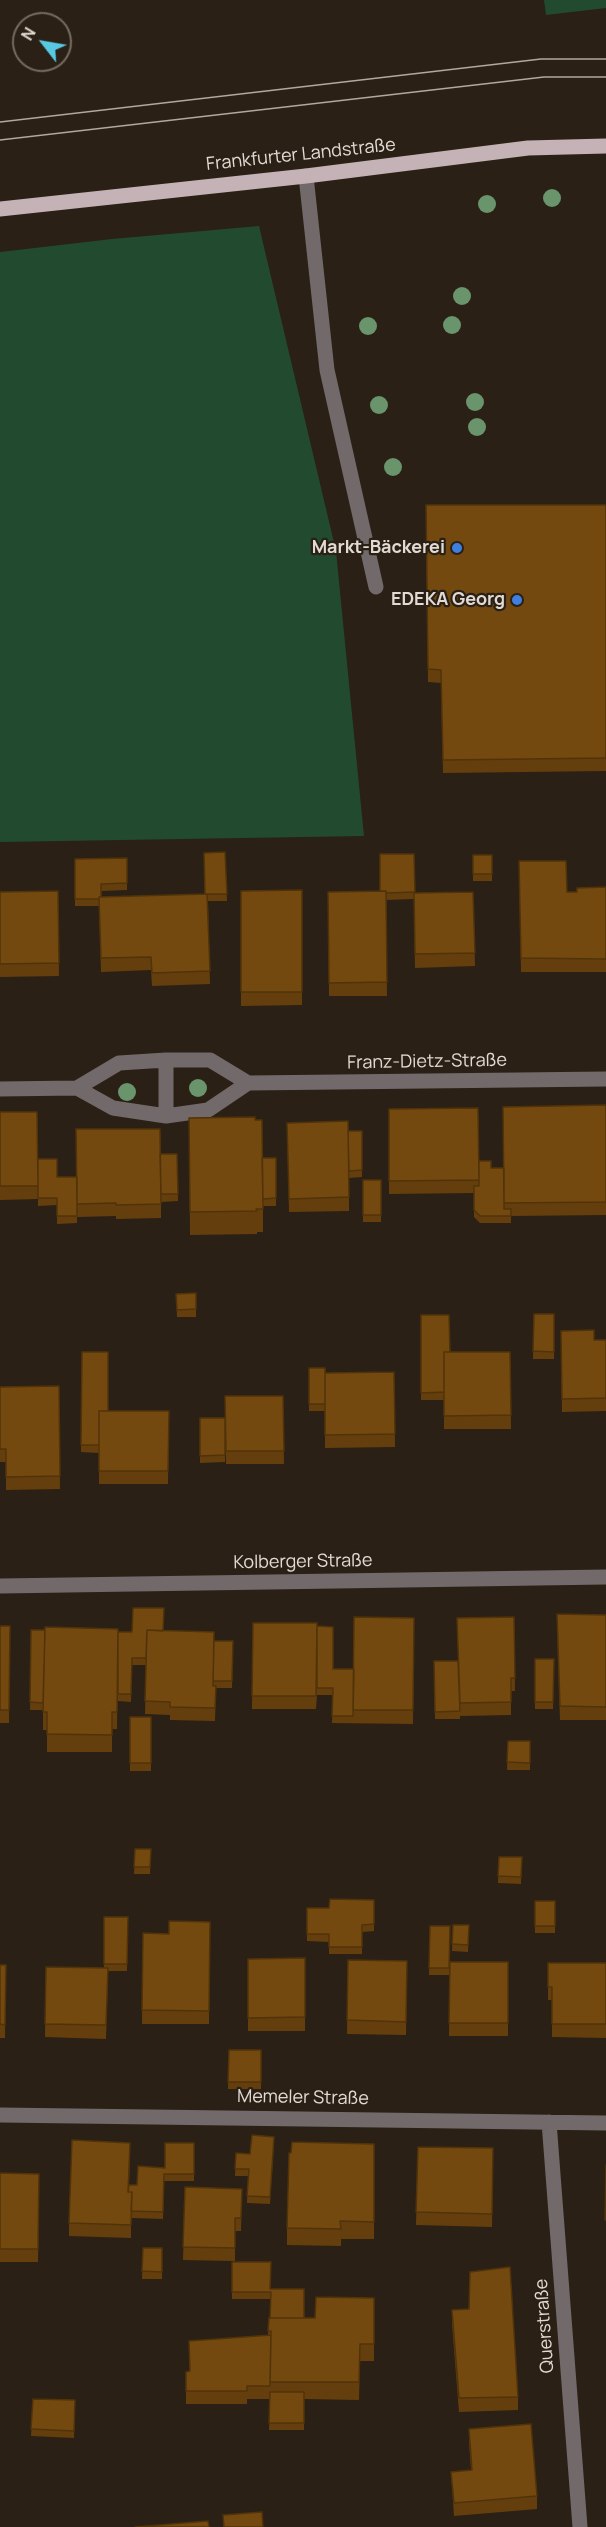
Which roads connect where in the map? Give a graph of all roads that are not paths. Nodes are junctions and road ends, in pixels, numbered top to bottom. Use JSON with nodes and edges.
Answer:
{"nodes":[{"id":1,"x":606,"y":146,"type":"edge"},
{"id":2,"x":306,"y":176,"type":"junction"},
{"id":3,"x":0,"y":209,"type":"edge"},
{"id":4,"x":376,"y":588,"type":"dead end"},
{"id":5,"x":166,"y":1060,"type":"junction"},
{"id":6,"x":606,"y":1079,"type":"edge"},
{"id":7,"x":248,"y":1083,"type":"junction"},
{"id":8,"x":76,"y":1088,"type":"junction"},
{"id":9,"x":0,"y":1089,"type":"edge"},
{"id":10,"x":166,"y":1116,"type":"junction"},
{"id":11,"x":606,"y":1577,"type":"edge"},
{"id":12,"x":0,"y":1586,"type":"edge"},
{"id":13,"x":0,"y":2115,"type":"edge"},
{"id":14,"x":549,"y":2122,"type":"junction"},
{"id":15,"x":606,"y":2123,"type":"edge"},
{"id":16,"x":580,"y":2527,"type":"edge"}],
"edges":[{"from":1,"to":2,"type":"main road","name":"Frankfurter Landstraße"},
{"from":2,"to":3,"type":"main road","name":"Frankfurter Landstraße"},
{"from":2,"to":4,"type":"street"},
{"from":5,"to":7,"type":"street"},
{"from":5,"to":8,"type":"street"},
{"from":5,"to":10,"type":"street"},
{"from":6,"to":7,"type":"street","name":"Franz-Dietz-Straße"},
{"from":7,"to":10,"type":"street"},
{"from":8,"to":9,"type":"street"},
{"from":8,"to":10,"type":"street"},
{"from":11,"to":12,"type":"street","name":"Kolberger Straße"},
{"from":13,"to":14,"type":"street","name":"Memeler Straße"},
{"from":14,"to":15,"type":"street","name":"Memeler Straße"},
{"from":14,"to":16,"type":"street","name":"Querstraße"}]}
